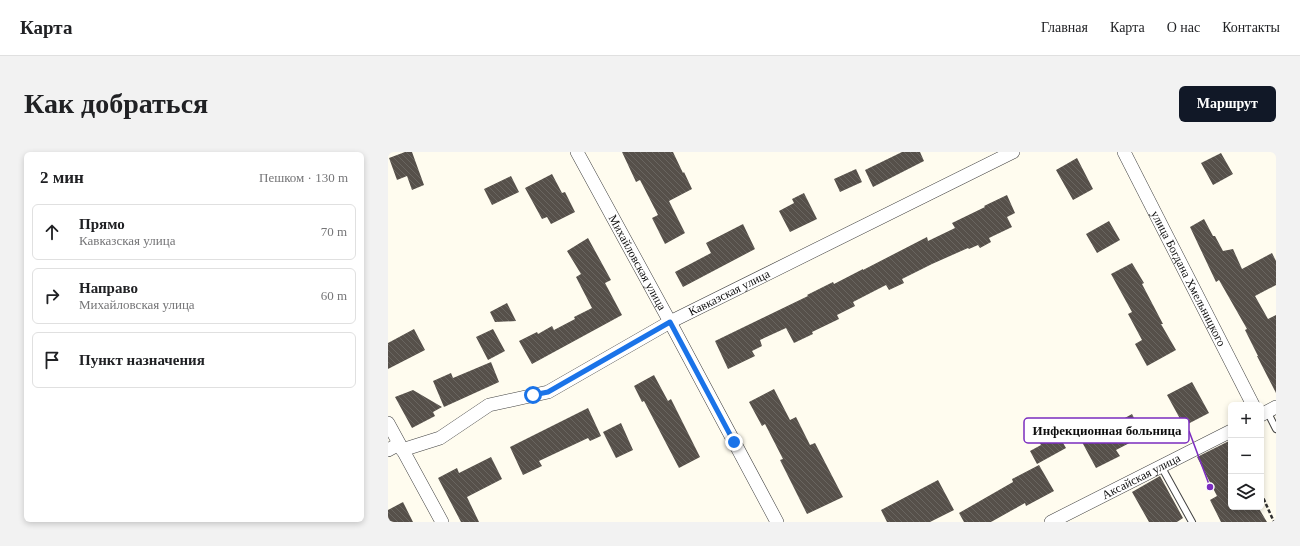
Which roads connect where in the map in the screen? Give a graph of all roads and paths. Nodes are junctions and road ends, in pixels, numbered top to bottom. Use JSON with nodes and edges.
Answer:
{"nodes":[{"id":1,"x":577,"y":152,"type":"edge"},
{"id":2,"x":1014,"y":152,"type":"edge"},
{"id":3,"x":1124,"y":152,"type":"edge"},
{"id":4,"x":670,"y":322,"type":"junction"},
{"id":5,"x":1251,"y":402,"type":"edge"},
{"id":6,"x":1268,"y":411,"type":"edge"},
{"id":7,"x":388,"y":423,"type":"edge"},
{"id":8,"x":1276,"y":429,"type":"edge"},
{"id":9,"x":1228,"y":432,"type":"edge"},
{"id":10,"x":396,"y":448,"type":"edge"},
{"id":11,"x":1161,"y":466,"type":"junction"},
{"id":12,"x":1264,"y":500,"type":"edge"},
{"id":13,"x":442,"y":522,"type":"edge"},
{"id":14,"x":776,"y":522,"type":"edge"},
{"id":15,"x":1051,"y":522,"type":"edge"},
{"id":16,"x":1192,"y":522,"type":"edge"},
{"id":17,"x":1274,"y":522,"type":"edge"}],
"edges":[{"from":1,"to":4,"type":"street","name":"Михайловская улица"},
{"from":2,"to":4,"type":"street","name":"Кавказская улица"},
{"from":3,"to":5,"type":"street","name":"улица Богдана Хмельницкого"},
{"from":4,"to":10,"type":"street","name":"Кавказская улица"},
{"from":4,"to":14,"type":"street","name":"Михайловская улица"},
{"from":6,"to":8,"type":"lane"},
{"from":7,"to":10,"type":"street"},
{"from":9,"to":11,"type":"street","name":"Аксайская улица"},
{"from":10,"to":13,"type":"street"},
{"from":11,"to":15,"type":"street","name":"Аксайская улица"},
{"from":11,"to":16,"type":"lane"},
{"from":12,"to":17,"type":"path"}]}
